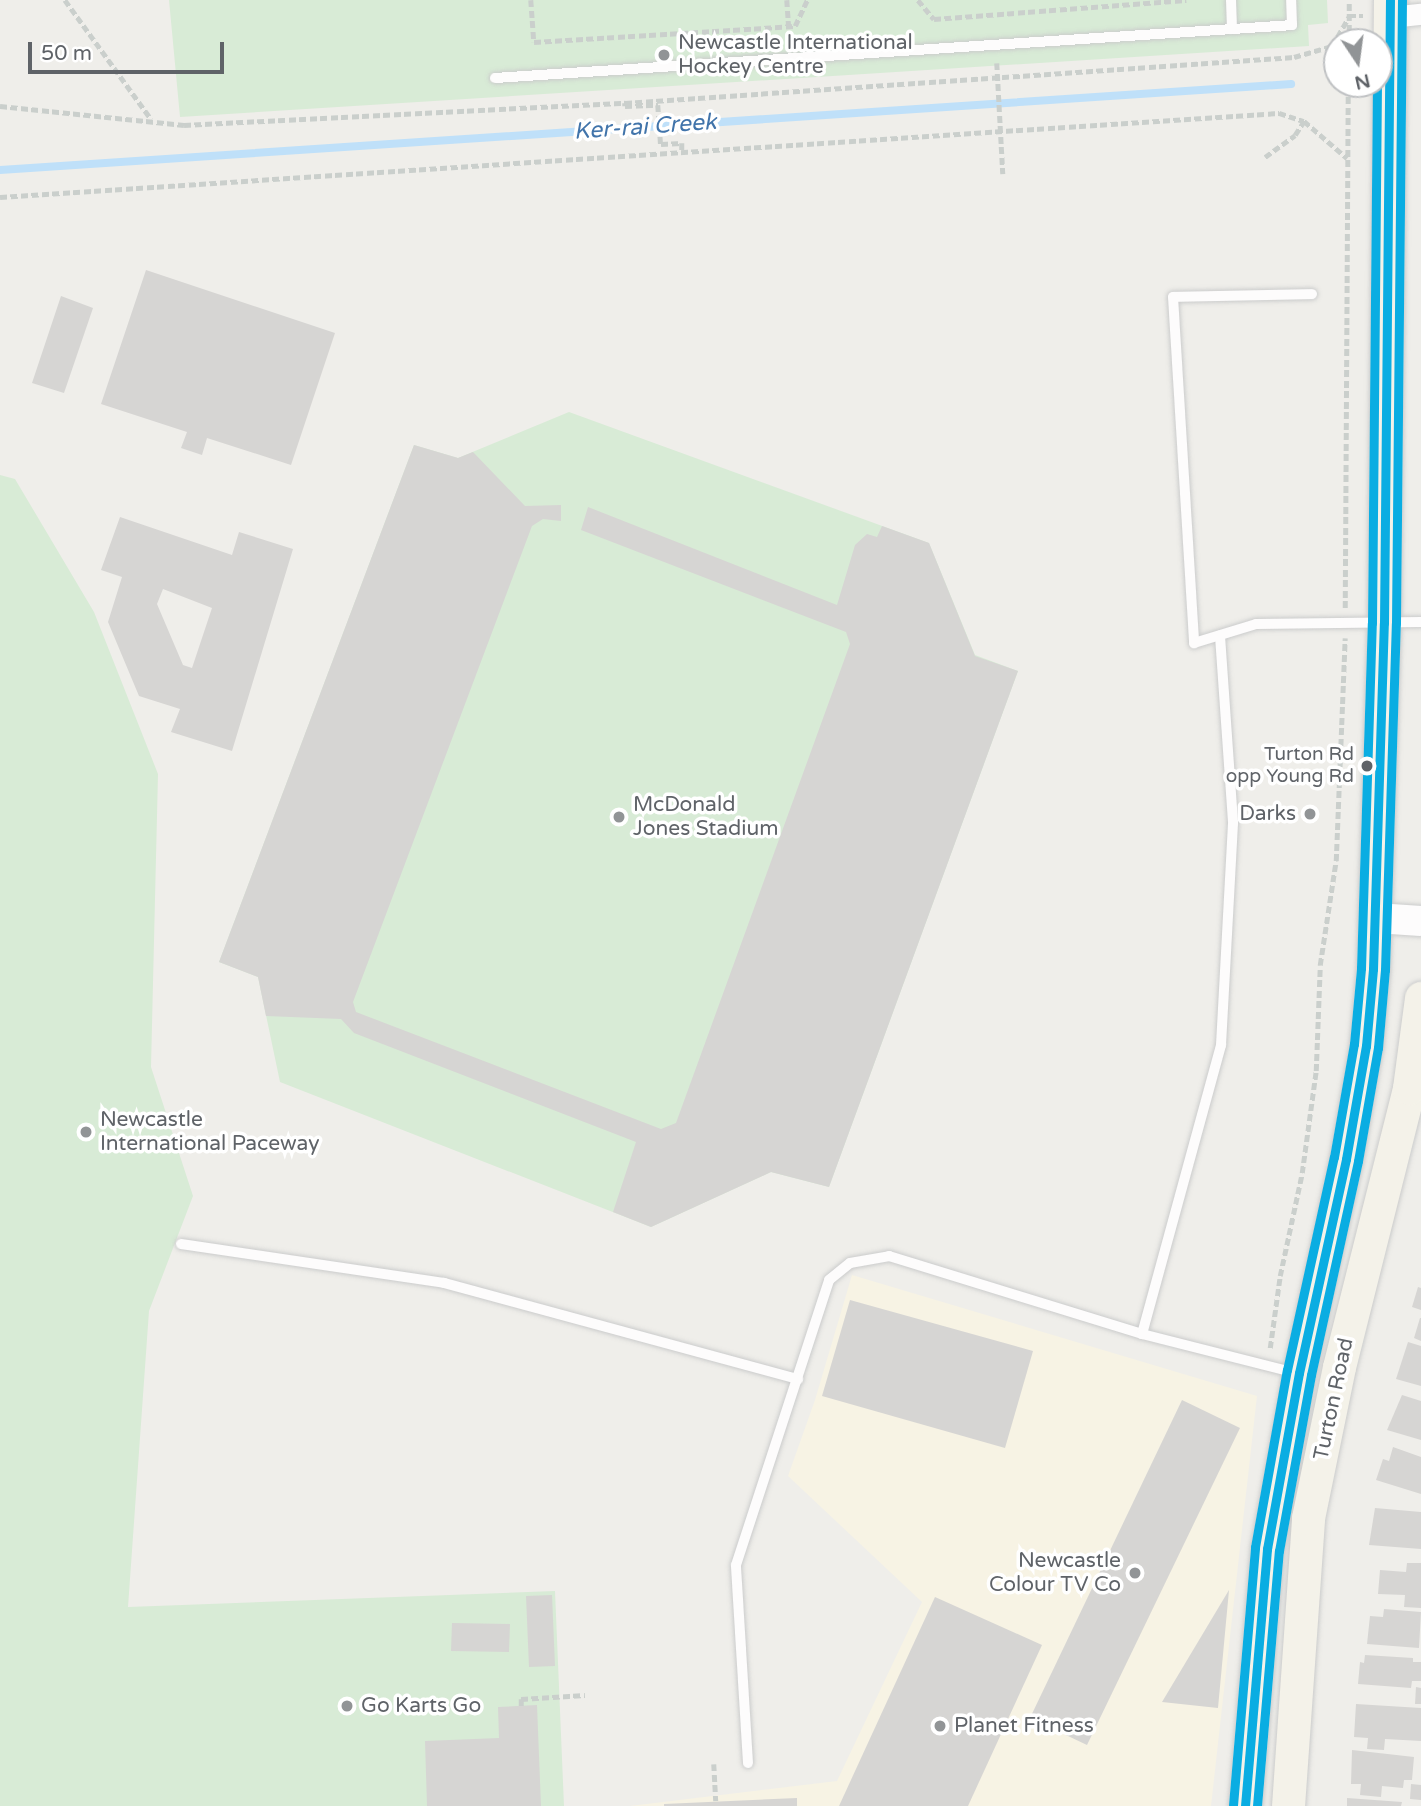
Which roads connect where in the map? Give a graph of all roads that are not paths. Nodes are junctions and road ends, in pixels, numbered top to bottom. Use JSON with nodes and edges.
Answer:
{"nodes":[{"id":1,"x":1231,"y":0,"type":"edge"},
{"id":2,"x":1291,"y":0,"type":"edge"},
{"id":3,"x":1400,"y":10,"type":"edge"},
{"id":4,"x":1232,"y":29,"type":"junction"},
{"id":5,"x":495,"y":78,"type":"dead end"},
{"id":6,"x":1312,"y":294,"type":"dead end"},
{"id":7,"x":1421,"y":622,"type":"edge"},
{"id":8,"x":1384,"y":623,"type":"junction"},
{"id":9,"x":1220,"y":635,"type":"junction"},
{"id":10,"x":1376,"y":918,"type":"junction"},
{"id":11,"x":1421,"y":921,"type":"edge"},
{"id":12,"x":1420,"y":1014,"type":"edge"},
{"id":13,"x":1414,"y":1102,"type":"edge"},
{"id":14,"x":181,"y":1244,"type":"dead end"},
{"id":15,"x":1142,"y":1334,"type":"junction"},
{"id":16,"x":1283,"y":1370,"type":"junction"},
{"id":17,"x":797,"y":1379,"type":"junction"},
{"id":18,"x":748,"y":1763,"type":"dead end"},
{"id":19,"x":1245,"y":1806,"type":"edge"},
{"id":20,"x":1288,"y":1806,"type":"edge"}],
"edges":[{"from":1,"to":4,"type":"lane"},
{"from":2,"to":4,"type":"lane"},
{"from":3,"to":8,"type":"main road","name":"Turton Road"},
{"from":4,"to":5,"type":"lane"},
{"from":6,"to":9,"type":"lane"},
{"from":7,"to":8,"type":"lane"},
{"from":8,"to":9,"type":"lane"},
{"from":8,"to":10,"type":"main road","name":"Turton Road"},
{"from":9,"to":15,"type":"lane"},
{"from":10,"to":11,"type":"street"},
{"from":10,"to":16,"type":"main road","name":"Turton Road"},
{"from":12,"to":13,"type":"main road","name":"Turton Road"},
{"from":13,"to":20,"type":"main road","name":"Turton Road"},
{"from":14,"to":17,"type":"lane"},
{"from":15,"to":16,"type":"lane"},
{"from":15,"to":17,"type":"lane"},
{"from":16,"to":19,"type":"main road","name":"Turton Road"},
{"from":17,"to":18,"type":"lane"}]}
